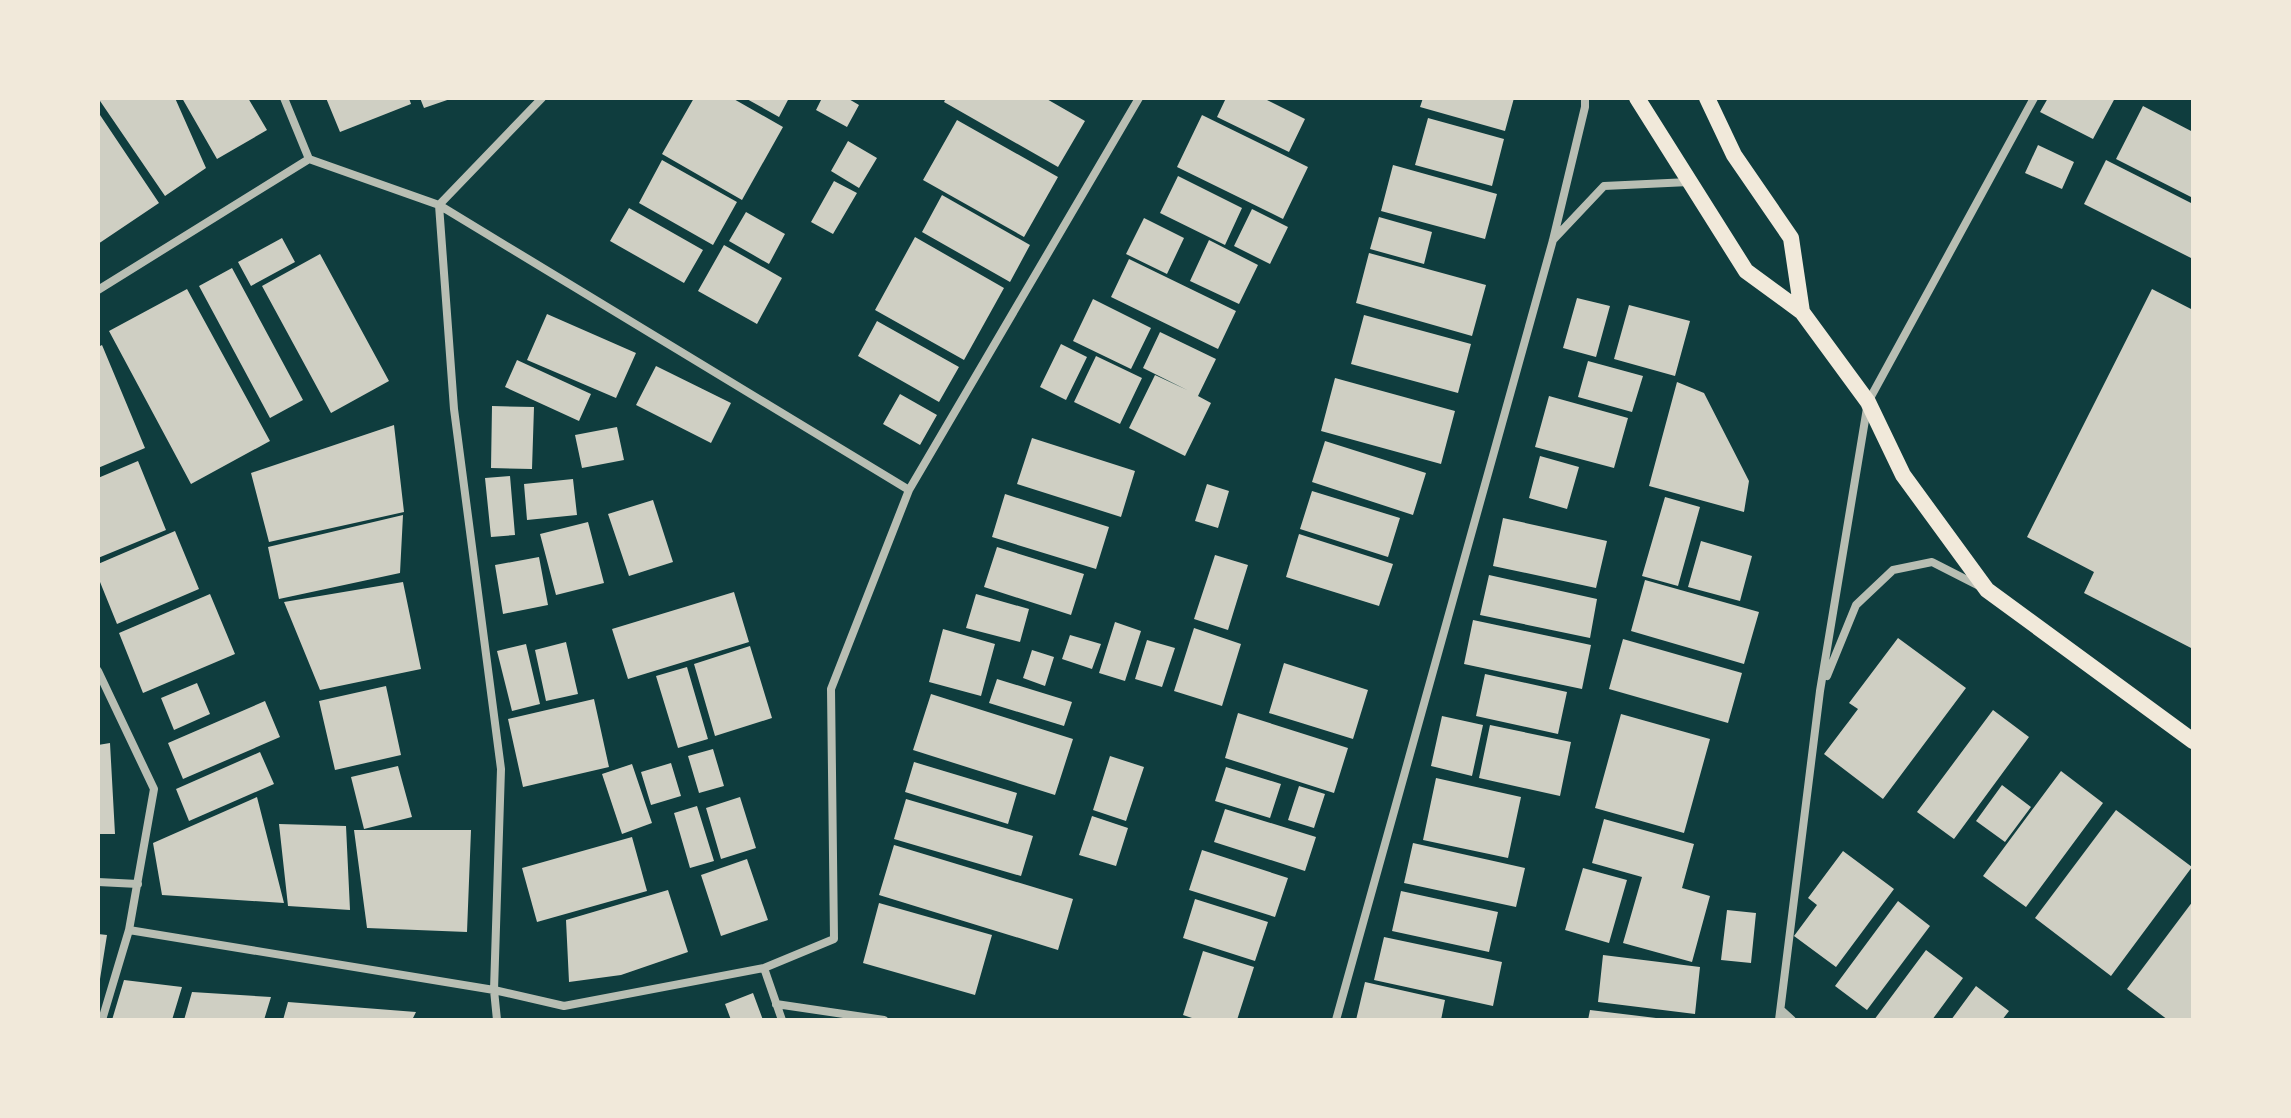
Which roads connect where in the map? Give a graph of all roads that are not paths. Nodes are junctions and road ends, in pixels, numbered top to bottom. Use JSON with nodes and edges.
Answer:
{"nodes":[{"id":1,"x":284,"y":98,"type":"edge"},
{"id":2,"x":542,"y":98,"type":"edge"},
{"id":3,"x":1139,"y":98,"type":"edge"},
{"id":4,"x":1585,"y":98,"type":"edge"},
{"id":5,"x":1637,"y":98,"type":"edge"},
{"id":6,"x":1707,"y":98,"type":"edge"},
{"id":7,"x":2034,"y":98,"type":"edge"},
{"id":8,"x":309,"y":159,"type":"junction"},
{"id":9,"x":1690,"y":182,"type":"junction"},
{"id":10,"x":439,"y":205,"type":"junction"},
{"id":11,"x":1553,"y":240,"type":"junction"},
{"id":12,"x":98,"y":290,"type":"edge"},
{"id":13,"x":1802,"y":312,"type":"junction"},
{"id":14,"x":1868,"y":402,"type":"junction"},
{"id":15,"x":909,"y":490,"type":"junction"},
{"id":16,"x":1987,"y":590,"type":"junction"},
{"id":17,"x":98,"y":671,"type":"edge"},
{"id":18,"x":1820,"y":691,"type":"junction"},
{"id":19,"x":2193,"y":741,"type":"edge"},
{"id":20,"x":98,"y":882,"type":"edge"},
{"id":21,"x":138,"y":884,"type":"junction"},
{"id":22,"x":129,"y":930,"type":"junction"},
{"id":23,"x":764,"y":968,"type":"junction"},
{"id":24,"x":494,"y":990,"type":"junction"},
{"id":25,"x":776,"y":1004,"type":"junction"},
{"id":26,"x":1780,"y":1015,"type":"edge"},
{"id":27,"x":102,"y":1020,"type":"edge"},
{"id":28,"x":497,"y":1020,"type":"edge"},
{"id":29,"x":782,"y":1020,"type":"edge"},
{"id":30,"x":884,"y":1020,"type":"edge"},
{"id":31,"x":1336,"y":1020,"type":"edge"},
{"id":32,"x":1792,"y":1020,"type":"edge"}],
"edges":[{"from":1,"to":8,"type":"street"},
{"from":2,"to":10,"type":"street"},
{"from":3,"to":15,"type":"street"},
{"from":4,"to":11,"type":"street"},
{"from":5,"to":9,"type":"main road"},
{"from":6,"to":13,"type":"main road"},
{"from":7,"to":14,"type":"street"},
{"from":8,"to":10,"type":"street"},
{"from":8,"to":12,"type":"street"},
{"from":9,"to":11,"type":"street"},
{"from":9,"to":13,"type":"main road"},
{"from":10,"to":15,"type":"street"},
{"from":10,"to":24,"type":"street"},
{"from":11,"to":31,"type":"street"},
{"from":13,"to":14,"type":"main road"},
{"from":14,"to":16,"type":"main road"},
{"from":14,"to":18,"type":"street"},
{"from":15,"to":23,"type":"street"},
{"from":16,"to":18,"type":"street"},
{"from":16,"to":19,"type":"main road"},
{"from":17,"to":21,"type":"street"},
{"from":18,"to":26,"type":"street"},
{"from":20,"to":21,"type":"street"},
{"from":21,"to":22,"type":"street"},
{"from":22,"to":24,"type":"street"},
{"from":22,"to":27,"type":"street"},
{"from":23,"to":24,"type":"street"},
{"from":23,"to":25,"type":"street"},
{"from":24,"to":28,"type":"street"},
{"from":25,"to":29,"type":"street"},
{"from":25,"to":30,"type":"street"},
{"from":26,"to":32,"type":"street"}]}
